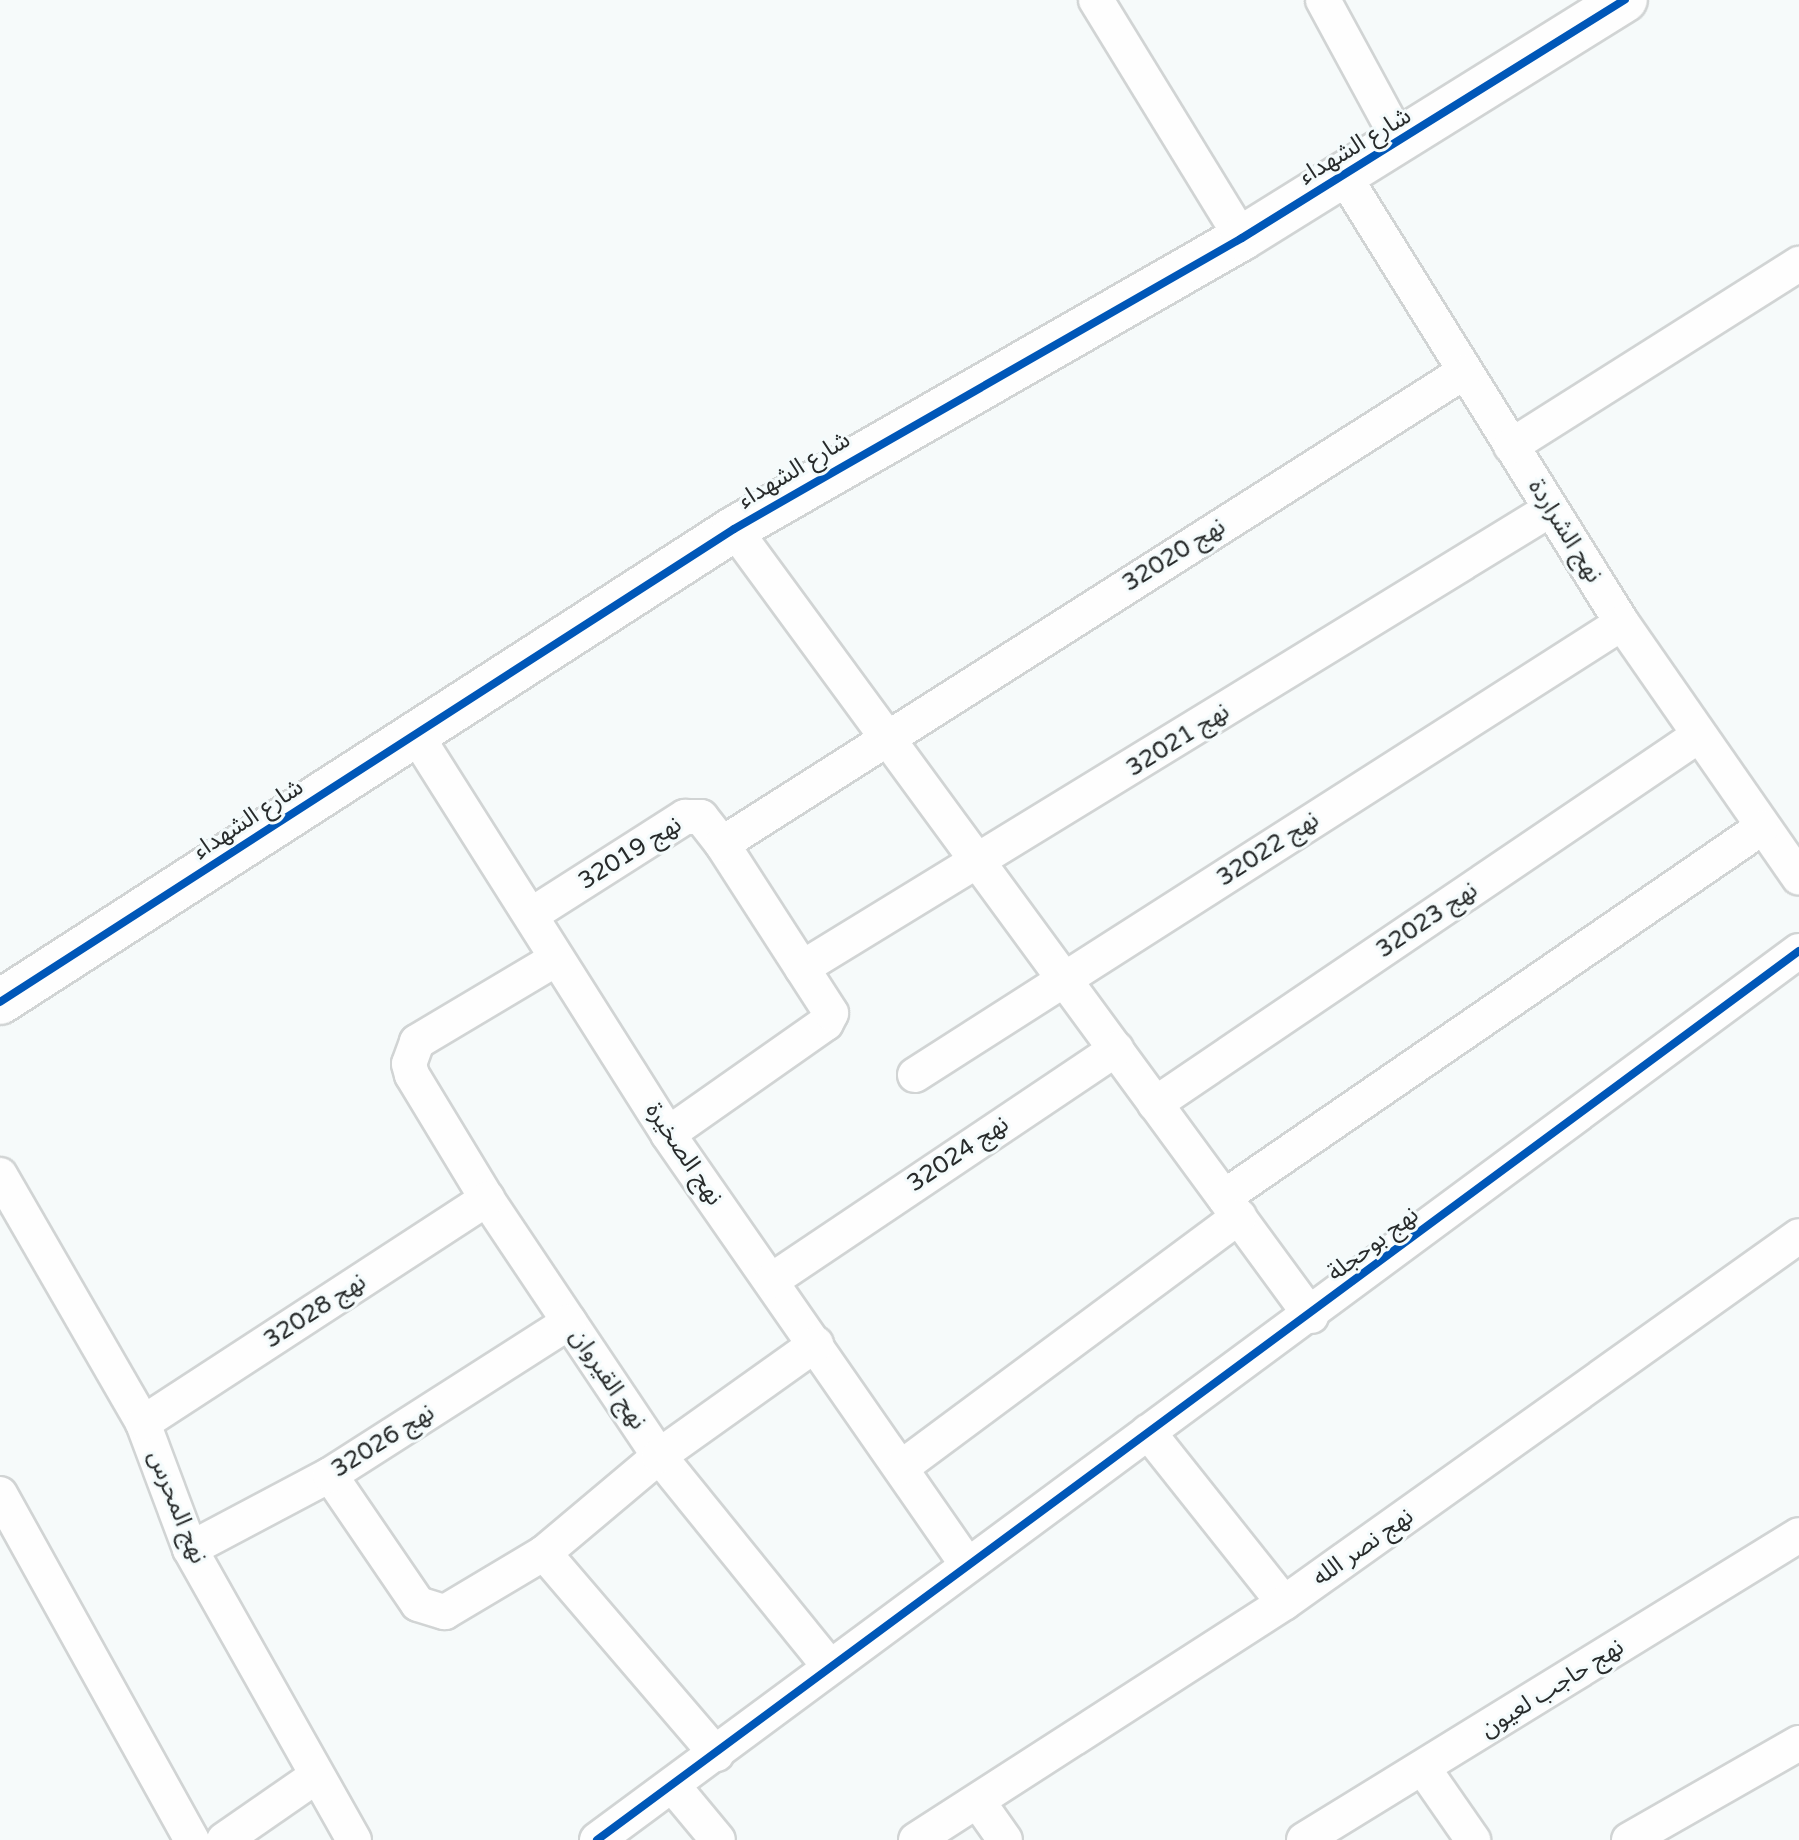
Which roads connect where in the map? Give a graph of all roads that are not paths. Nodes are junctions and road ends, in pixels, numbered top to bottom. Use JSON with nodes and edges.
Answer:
{"nodes":[{"id":1,"x":1096,"y":0,"type":"edge"},
{"id":2,"x":1323,"y":0,"type":"edge"},
{"id":3,"x":1625,"y":0,"type":"edge"},
{"id":4,"x":1400,"y":142,"type":"junction"},
{"id":5,"x":1344,"y":176,"type":"junction"},
{"id":6,"x":1242,"y":238,"type":"junction"},
{"id":7,"x":1799,"y":264,"type":"edge"},
{"id":8,"x":1464,"y":372,"type":"junction"},
{"id":9,"x":1511,"y":446,"type":"junction"},
{"id":10,"x":1551,"y":509,"type":"junction"},
{"id":11,"x":734,"y":529,"type":"junction"},
{"id":12,"x":1622,"y":623,"type":"junction"},
{"id":13,"x":416,"y":735,"type":"junction"},
{"id":14,"x":1698,"y":736,"type":"junction"},
{"id":15,"x":884,"y":737,"type":"junction"},
{"id":16,"x":1761,"y":828,"type":"junction"},
{"id":17,"x":722,"y":844,"type":"junction"},
{"id":18,"x":976,"y":865,"type":"junction"},
{"id":19,"x":1799,"y":878,"type":"edge"},
{"id":20,"x":531,"y":915,"type":"junction"},
{"id":21,"x":1799,"y":951,"type":"edge"},
{"id":22,"x":556,"y":959,"type":"junction"},
{"id":23,"x":802,"y":968,"type":"junction"},
{"id":24,"x":1066,"y":978,"type":"junction"},
{"id":25,"x":0,"y":1002,"type":"edge"},
{"id":26,"x":1116,"y":1049,"type":"junction"},
{"id":27,"x":915,"y":1075,"type":"dead end"},
{"id":28,"x":1155,"y":1104,"type":"junction"},
{"id":29,"x":668,"y":1134,"type":"junction"},
{"id":30,"x":0,"y":1175,"type":"edge"},
{"id":31,"x":487,"y":1199,"type":"junction"},
{"id":32,"x":1232,"y":1207,"type":"junction"},
{"id":33,"x":1799,"y":1236,"type":"edge"},
{"id":34,"x":771,"y":1281,"type":"junction"},
{"id":35,"x":1311,"y":1316,"type":"junction"},
{"id":36,"x":569,"y":1322,"type":"junction"},
{"id":37,"x":816,"y":1344,"type":"junction"},
{"id":38,"x":143,"y":1423,"type":"junction"},
{"id":39,"x":1148,"y":1432,"type":"junction"},
{"id":40,"x":659,"y":1456,"type":"junction"},
{"id":41,"x":902,"y":1467,"type":"junction"},
{"id":42,"x":330,"y":1475,"type":"junction"},
{"id":43,"x":0,"y":1494,"type":"edge"},
{"id":44,"x":1799,"y":1535,"type":"edge"},
{"id":45,"x":190,"y":1549,"type":"junction"},
{"id":46,"x":544,"y":1553,"type":"junction"},
{"id":47,"x":966,"y":1563,"type":"junction"},
{"id":48,"x":1284,"y":1603,"type":"junction"},
{"id":49,"x":828,"y":1665,"type":"junction"},
{"id":50,"x":1799,"y":1743,"type":"edge"},
{"id":51,"x":716,"y":1754,"type":"junction"},
{"id":52,"x":1423,"y":1768,"type":"junction"},
{"id":53,"x":315,"y":1777,"type":"junction"},
{"id":54,"x":673,"y":1786,"type":"junction"},
{"id":55,"x":979,"y":1803,"type":"junction"},
{"id":56,"x":192,"y":1840,"type":"edge"},
{"id":57,"x":224,"y":1840,"type":"edge"},
{"id":58,"x":354,"y":1840,"type":"edge"},
{"id":59,"x":597,"y":1840,"type":"edge"},
{"id":60,"x":718,"y":1840,"type":"edge"},
{"id":61,"x":916,"y":1840,"type":"edge"},
{"id":62,"x":1005,"y":1840,"type":"edge"},
{"id":63,"x":1304,"y":1840,"type":"edge"},
{"id":64,"x":1473,"y":1840,"type":"edge"},
{"id":65,"x":1629,"y":1840,"type":"edge"}],
"edges":[{"from":1,"to":6,"type":"street"},
{"from":2,"to":4,"type":"street"},
{"from":3,"to":4,"type":"street","name":"شارع الشهداء"},
{"from":4,"to":5,"type":"street","name":"شارع الشهداء"},
{"from":5,"to":6,"type":"street","name":"شارع الشهداء"},
{"from":5,"to":8,"type":"street","name":"نهج الشراردة"},
{"from":6,"to":11,"type":"street","name":"شارع الشهداء"},
{"from":7,"to":9,"type":"street"},
{"from":8,"to":9,"type":"street","name":"نهج الشراردة"},
{"from":8,"to":15,"type":"street","name":"نهج 32020"},
{"from":9,"to":10,"type":"street","name":"نهج الشراردة"},
{"from":10,"to":12,"type":"street","name":"نهج الشراردة"},
{"from":10,"to":18,"type":"street","name":"نهج 32021"},
{"from":11,"to":13,"type":"street","name":"شارع الشهداء"},
{"from":11,"to":15,"type":"street"},
{"from":12,"to":14,"type":"street","name":"نهج الشراردة"},
{"from":12,"to":24,"type":"street","name":"نهج 32022"},
{"from":13,"to":20,"type":"street","name":"نهج الصخيرة"},
{"from":13,"to":25,"type":"street","name":"شارع الشهداء"},
{"from":14,"to":16,"type":"street","name":"نهج الشراردة"},
{"from":14,"to":28,"type":"street","name":"نهج 32023"},
{"from":15,"to":17,"type":"street","name":"نهج 32020"},
{"from":15,"to":18,"type":"street"},
{"from":16,"to":19,"type":"street","name":"نهج الشراردة"},
{"from":16,"to":32,"type":"street"},
{"from":17,"to":20,"type":"street","name":"نهج 32019"},
{"from":17,"to":23,"type":"street"},
{"from":18,"to":23,"type":"street","name":"نهج 32021"},
{"from":18,"to":24,"type":"street"},
{"from":20,"to":22,"type":"street","name":"نهج الصخيرة"},
{"from":21,"to":35,"type":"street","name":"نهج بوحجلة"},
{"from":22,"to":29,"type":"street","name":"نهج الصخيرة"},
{"from":22,"to":31,"type":"street","name":"نهج القيروان"},
{"from":23,"to":29,"type":"street"},
{"from":24,"to":26,"type":"street"},
{"from":24,"to":27,"type":"street","name":"نهج 32022"},
{"from":26,"to":28,"type":"street"},
{"from":26,"to":34,"type":"street","name":"نهج 32024"},
{"from":28,"to":32,"type":"street"},
{"from":29,"to":34,"type":"street","name":"نهج الصخيرة"},
{"from":30,"to":38,"type":"street","name":"نهج المحرس"},
{"from":31,"to":36,"type":"street","name":"نهج القيروان"},
{"from":31,"to":38,"type":"street","name":"نهج 32028"},
{"from":32,"to":35,"type":"street"},
{"from":32,"to":41,"type":"street"},
{"from":33,"to":48,"type":"street","name":"نهج نصر الله"},
{"from":34,"to":37,"type":"street","name":"نهج الصخيرة"},
{"from":35,"to":39,"type":"street","name":"نهج بوحجلة"},
{"from":36,"to":40,"type":"street","name":"نهج القيروان"},
{"from":36,"to":42,"type":"street","name":"نهج 32026"},
{"from":37,"to":40,"type":"street"},
{"from":37,"to":41,"type":"street","name":"نهج الصخيرة"},
{"from":38,"to":45,"type":"street","name":"نهج المحرس"},
{"from":39,"to":47,"type":"street","name":"نهج بوحجلة"},
{"from":39,"to":48,"type":"street"},
{"from":40,"to":46,"type":"street"},
{"from":40,"to":49,"type":"street","name":"نهج القيروان"},
{"from":41,"to":47,"type":"street","name":"نهج الصخيرة"},
{"from":42,"to":45,"type":"street","name":"نهج 32026"},
{"from":42,"to":46,"type":"street"},
{"from":43,"to":56,"type":"street"},
{"from":44,"to":52,"type":"street","name":"نهج حاجب لعيون"},
{"from":45,"to":53,"type":"street","name":"نهج المحرس"},
{"from":46,"to":51,"type":"street"},
{"from":47,"to":49,"type":"street","name":"نهج بوحجلة"},
{"from":48,"to":55,"type":"street","name":"نهج نصر الله"},
{"from":49,"to":51,"type":"street","name":"نهج بوحجلة"},
{"from":50,"to":65,"type":"street"},
{"from":51,"to":54,"type":"street","name":"نهج بوحجلة"},
{"from":52,"to":63,"type":"street","name":"نهج حاجب لعيون"},
{"from":52,"to":64,"type":"street"},
{"from":53,"to":57,"type":"street"},
{"from":53,"to":58,"type":"street","name":"نهج المحرس"},
{"from":54,"to":59,"type":"street","name":"نهج بوحجلة"},
{"from":54,"to":60,"type":"street"},
{"from":55,"to":61,"type":"street","name":"نهج نصر الله"},
{"from":55,"to":62,"type":"street"}]}
